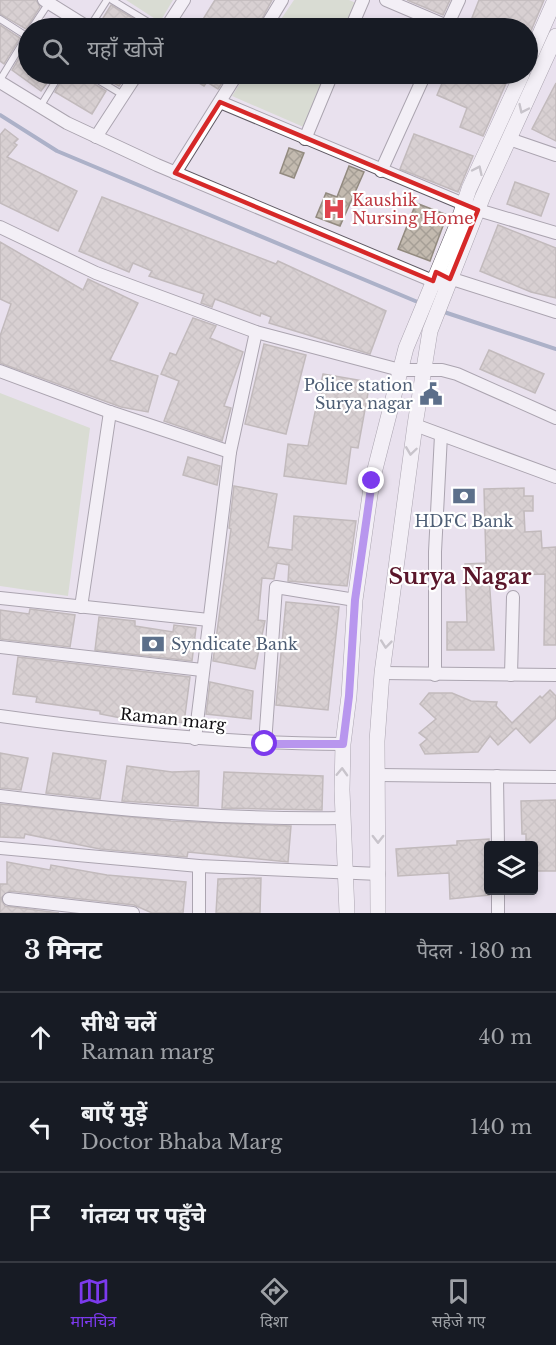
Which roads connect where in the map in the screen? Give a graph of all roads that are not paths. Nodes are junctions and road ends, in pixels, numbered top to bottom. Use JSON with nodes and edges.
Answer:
{"nodes":[{"id":1,"x":107,"y":0,"type":"edge"},
{"id":2,"x":112,"y":0,"type":"edge"},
{"id":3,"x":184,"y":0,"type":"edge"},
{"id":4,"x":282,"y":0,"type":"edge"},
{"id":5,"x":363,"y":0,"type":"edge"},
{"id":6,"x":386,"y":0,"type":"edge"},
{"id":7,"x":459,"y":0,"type":"edge"},
{"id":8,"x":555,"y":0,"type":"edge"},
{"id":9,"x":48,"y":1,"type":"edge"},
{"id":10,"x":38,"y":18,"type":"edge"},
{"id":11,"x":74,"y":18,"type":"edge"},
{"id":12,"x":95,"y":18,"type":"edge"},
{"id":13,"x":142,"y":18,"type":"edge"},
{"id":14,"x":172,"y":18,"type":"edge"},
{"id":15,"x":271,"y":18,"type":"edge"},
{"id":16,"x":355,"y":18,"type":"edge"},
{"id":17,"x":427,"y":18,"type":"edge"},
{"id":18,"x":451,"y":18,"type":"edge"},
{"id":19,"x":0,"y":19,"type":"edge"},
{"id":20,"x":18,"y":30,"type":"edge"},
{"id":21,"x":556,"y":36,"type":"edge"},
{"id":22,"x":538,"y":38,"type":"edge"},
{"id":23,"x":18,"y":52,"type":"edge"},
{"id":24,"x":538,"y":75,"type":"edge"},
{"id":25,"x":0,"y":81,"type":"edge"},
{"id":26,"x":54,"y":84,"type":"edge"},
{"id":27,"x":105,"y":84,"type":"edge"},
{"id":28,"x":130,"y":84,"type":"edge"},
{"id":29,"x":231,"y":84,"type":"edge"},
{"id":30,"x":328,"y":84,"type":"edge"},
{"id":31,"x":421,"y":84,"type":"edge"},
{"id":32,"x":517,"y":84,"type":"edge"},
{"id":33,"x":534,"y":84,"type":"edge"},
{"id":34,"x":123,"y":95,"type":"junction"},
{"id":35,"x":220,"y":102,"type":"junction"},
{"id":36,"x":39,"y":108,"type":"junction"},
{"id":37,"x":96,"y":137,"type":"junction"},
{"id":38,"x":305,"y":139,"type":"junction"},
{"id":39,"x":509,"y":139,"type":"junction"},
{"id":40,"x":556,"y":155,"type":"edge"},
{"id":41,"x":381,"y":171,"type":"junction"},
{"id":42,"x":175,"y":173,"type":"junction"},
{"id":43,"x":472,"y":207,"type":"junction"},
{"id":44,"x":0,"y":227,"type":"edge"},
{"id":45,"x":556,"y":233,"type":"edge"},
{"id":46,"x":439,"y":285,"type":"junction"},
{"id":47,"x":556,"y":312,"type":"edge"},
{"id":48,"x":256,"y":332,"type":"junction"},
{"id":49,"x":400,"y":370,"type":"junction"},
{"id":50,"x":0,"y":371,"type":"edge"},
{"id":51,"x":424,"y":371,"type":"junction"},
{"id":52,"x":110,"y":412,"type":"junction"},
{"id":53,"x":556,"y":418,"type":"edge"},
{"id":54,"x":415,"y":425,"type":"junction"},
{"id":55,"x":441,"y":435,"type":"junction"},
{"id":56,"x":230,"y":452,"type":"junction"},
{"id":57,"x":556,"y":477,"type":"edge"},
{"id":58,"x":513,"y":597,"type":"dead end"},
{"id":59,"x":0,"y":598,"type":"edge"},
{"id":60,"x":355,"y":600,"type":"junction"},
{"id":61,"x":81,"y":607,"type":"junction"},
{"id":62,"x":209,"y":620,"type":"junction"},
{"id":63,"x":0,"y":646,"type":"edge"},
{"id":64,"x":202,"y":670,"type":"junction"},
{"id":65,"x":382,"y":672,"type":"junction"},
{"id":66,"x":435,"y":675,"type":"junction"},
{"id":67,"x":511,"y":675,"type":"junction"},
{"id":68,"x":556,"y":675,"type":"edge"},
{"id":69,"x":0,"y":716,"type":"edge"},
{"id":70,"x":195,"y":739,"type":"junction"},
{"id":71,"x":265,"y":744,"type":"junction"},
{"id":72,"x":343,"y":744,"type":"junction"},
{"id":73,"x":378,"y":775,"type":"junction"},
{"id":74,"x":497,"y":776,"type":"junction"},
{"id":75,"x":556,"y":777,"type":"edge"},
{"id":76,"x":0,"y":796,"type":"edge"},
{"id":77,"x":343,"y":818,"type":"junction"},
{"id":78,"x":498,"y":841,"type":"edge"},
{"id":79,"x":0,"y":848,"type":"edge"},
{"id":80,"x":199,"y":866,"type":"junction"},
{"id":81,"x":346,"y":872,"type":"junction"},
{"id":82,"x":379,"y":874,"type":"junction"},
{"id":83,"x":498,"y":895,"type":"edge"},
{"id":84,"x":9,"y":899,"type":"dead end"},
{"id":85,"x":133,"y":913,"type":"edge"},
{"id":86,"x":199,"y":913,"type":"edge"},
{"id":87,"x":347,"y":913,"type":"edge"},
{"id":88,"x":378,"y":913,"type":"edge"},
{"id":89,"x":498,"y":913,"type":"edge"}],
"edges":[{"from":1,"to":12,"type":"lane"},
{"from":2,"to":13,"type":"lane"},
{"from":3,"to":14,"type":"street"},
{"from":4,"to":15,"type":"street"},
{"from":5,"to":16,"type":"street"},
{"from":6,"to":17,"type":"street"},
{"from":7,"to":18,"type":"street"},
{"from":8,"to":22,"type":"street"},
{"from":9,"to":10,"type":"lane"},
{"from":9,"to":11,"type":"street"},
{"from":19,"to":20,"type":"lane"},
{"from":21,"to":24,"type":"street","one_way":true},
{"from":23,"to":25,"type":"lane"},
{"from":25,"to":36,"type":"street"},
{"from":26,"to":36,"type":"lane"},
{"from":27,"to":34,"type":"lane"},
{"from":28,"to":34,"type":"street"},
{"from":29,"to":35,"type":"street"},
{"from":30,"to":38,"type":"street"},
{"from":31,"to":41,"type":"street"},
{"from":43,"to":32,"type":"street","one_way":true},
{"from":33,"to":39,"type":"street","one_way":true},
{"from":34,"to":37,"type":"street"},
{"from":35,"to":38,"type":"street"},
{"from":35,"to":42,"type":"street"},
{"from":36,"to":37,"type":"street"},
{"from":37,"to":42,"type":"street"},
{"from":38,"to":41,"type":"street"},
{"from":39,"to":40,"type":"street"},
{"from":39,"to":43,"type":"street"},
{"from":41,"to":43,"type":"street"},
{"from":42,"to":46,"type":"street"},
{"from":43,"to":45,"type":"street"},
{"from":43,"to":46,"type":"street"},
{"from":44,"to":48,"type":"street"},
{"from":46,"to":47,"type":"street"},
{"from":46,"to":49,"type":"street"},
{"from":46,"to":51,"type":"street"},
{"from":48,"to":49,"type":"street"},
{"from":48,"to":56,"type":"street"},
{"from":49,"to":51,"type":"street"},
{"from":49,"to":60,"type":"street"},
{"from":50,"to":52,"type":"street"},
{"from":51,"to":53,"type":"street"},
{"from":51,"to":54,"type":"street"},
{"from":52,"to":56,"type":"street"},
{"from":52,"to":61,"type":"street"},
{"from":54,"to":55,"type":"street"},
{"from":54,"to":65,"type":"street","one_way":true},
{"from":55,"to":57,"type":"street"},
{"from":55,"to":66,"type":"street"},
{"from":56,"to":62,"type":"street"},
{"from":58,"to":67,"type":"street"},
{"from":59,"to":61,"type":"street"},
{"from":60,"to":71,"type":"street"},
{"from":60,"to":72,"type":"street"},
{"from":61,"to":62,"type":"street"},
{"from":62,"to":64,"type":"street"},
{"from":63,"to":64,"type":"street"},
{"from":64,"to":70,"type":"street"},
{"from":65,"to":66,"type":"street"},
{"from":65,"to":73,"type":"street"},
{"from":66,"to":67,"type":"street"},
{"from":67,"to":68,"type":"street"},
{"from":69,"to":70,"type":"street","name":"Raman marg"},
{"from":70,"to":71,"type":"street","name":"Raman marg"},
{"from":71,"to":72,"type":"street","name":"Raman marg"},
{"from":77,"to":72,"type":"street","one_way":true},
{"from":73,"to":74,"type":"street"},
{"from":73,"to":82,"type":"street","one_way":true},
{"from":74,"to":75,"type":"street"},
{"from":74,"to":78,"type":"street"},
{"from":76,"to":77,"type":"street"},
{"from":77,"to":81,"type":"street"},
{"from":79,"to":80,"type":"street"},
{"from":80,"to":81,"type":"street"},
{"from":80,"to":86,"type":"street"},
{"from":81,"to":82,"type":"street"},
{"from":81,"to":87,"type":"street"},
{"from":82,"to":88,"type":"street"},
{"from":83,"to":89,"type":"street"},
{"from":84,"to":85,"type":"street"}]}
